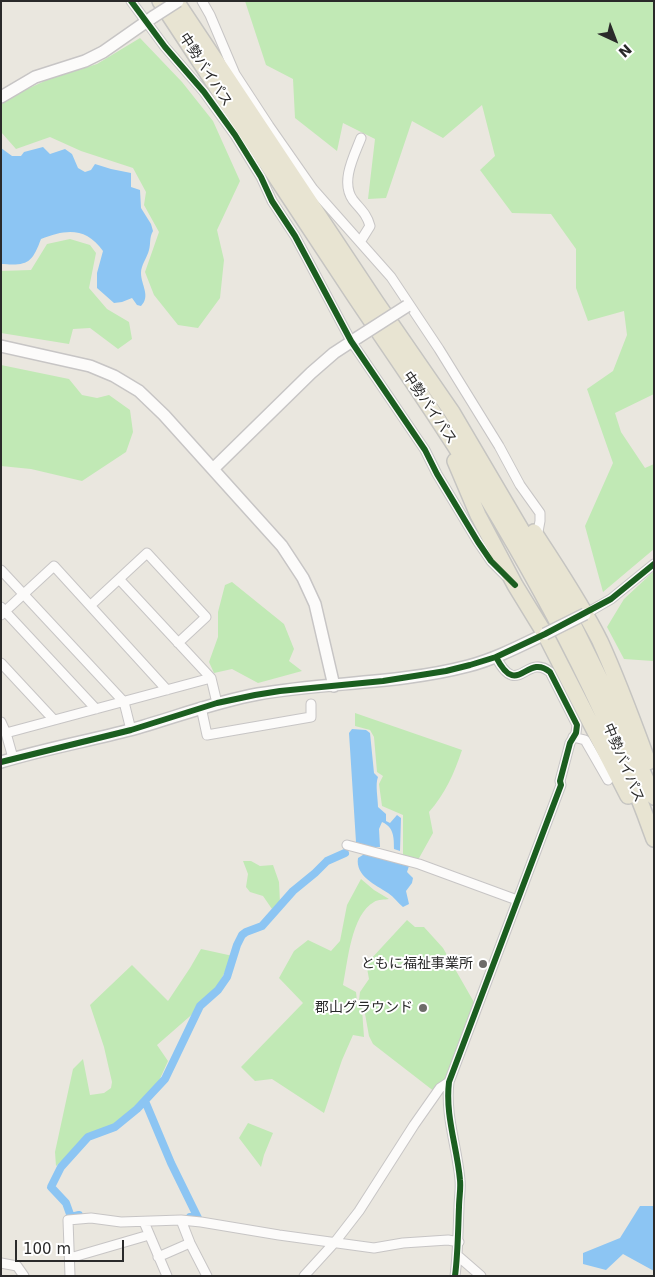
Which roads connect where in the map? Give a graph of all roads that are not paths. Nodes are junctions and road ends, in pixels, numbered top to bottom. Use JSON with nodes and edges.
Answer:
{"nodes":[{"id":1,"x":131,"y":1,"type":"edge"},
{"id":2,"x":160,"y":1,"type":"edge"},
{"id":3,"x":177,"y":1,"type":"edge"},
{"id":4,"x":202,"y":1,"type":"edge"},
{"id":5,"x":149,"y":20,"type":"junction"},
{"id":6,"x":1,"y":97,"type":"edge"},
{"id":7,"x":361,"y":138,"type":"dead end"},
{"id":8,"x":360,"y":242,"type":"junction"},
{"id":9,"x":408,"y":305,"type":"junction"},
{"id":10,"x":354,"y":339,"type":"junction"},
{"id":11,"x":1,"y":346,"type":"edge"},
{"id":12,"x":452,"y":412,"type":"junction"},
{"id":13,"x":435,"y":416,"type":"junction"},
{"id":14,"x":213,"y":469,"type":"junction"},
{"id":15,"x":537,"y":537,"type":"junction"},
{"id":16,"x":654,"y":564,"type":"edge"},
{"id":17,"x":1,"y":570,"type":"edge"},
{"id":18,"x":119,"y":579,"type":"junction"},
{"id":19,"x":515,"y":585,"type":"junction"},
{"id":20,"x":24,"y":594,"type":"junction"},
{"id":21,"x":91,"y":605,"type":"junction"},
{"id":22,"x":3,"y":611,"type":"edge"},
{"id":23,"x":585,"y":614,"type":"junction"},
{"id":24,"x":545,"y":634,"type":"junction"},
{"id":25,"x":178,"y":643,"type":"junction"},
{"id":26,"x":496,"y":657,"type":"junction"},
{"id":27,"x":1,"y":663,"type":"edge"},
{"id":28,"x":211,"y":678,"type":"junction"},
{"id":29,"x":334,"y":686,"type":"junction"},
{"id":30,"x":167,"y":690,"type":"junction"},
{"id":31,"x":124,"y":702,"type":"junction"},
{"id":32,"x":217,"y":703,"type":"junction"},
{"id":33,"x":311,"y":704,"type":"dead end"},
{"id":34,"x":201,"y":707,"type":"junction"},
{"id":35,"x":96,"y":709,"type":"junction"},
{"id":36,"x":54,"y":720,"type":"junction"},
{"id":37,"x":1,"y":722,"type":"edge"},
{"id":38,"x":131,"y":730,"type":"junction"},
{"id":39,"x":6,"y":732,"type":"junction"},
{"id":40,"x":573,"y":737,"type":"junction"},
{"id":41,"x":13,"y":758,"type":"junction"},
{"id":42,"x":1,"y":762,"type":"edge"},
{"id":43,"x":608,"y":780,"type":"dead end"},
{"id":44,"x":654,"y":782,"type":"edge"},
{"id":45,"x":654,"y":797,"type":"edge"},
{"id":46,"x":654,"y":839,"type":"edge"},
{"id":47,"x":347,"y":845,"type":"dead end"},
{"id":48,"x":654,"y":851,"type":"edge"},
{"id":49,"x":517,"y":900,"type":"junction"},
{"id":50,"x":449,"y":1082,"type":"junction"},
{"id":51,"x":181,"y":1220,"type":"junction"},
{"id":52,"x":144,"y":1222,"type":"junction"},
{"id":53,"x":148,"y":1235,"type":"junction"},
{"id":54,"x":335,"y":1242,"type":"junction"},
{"id":55,"x":458,"y":1242,"type":"junction"},
{"id":56,"x":190,"y":1243,"type":"junction"},
{"id":57,"x":458,"y":1256,"type":"junction"},
{"id":58,"x":158,"y":1257,"type":"junction"},
{"id":59,"x":70,"y":1258,"type":"junction"},
{"id":60,"x":1,"y":1262,"type":"edge"},
{"id":61,"x":24,"y":1276,"type":"edge"},
{"id":62,"x":70,"y":1276,"type":"edge"},
{"id":63,"x":167,"y":1276,"type":"edge"},
{"id":64,"x":207,"y":1276,"type":"edge"},
{"id":65,"x":304,"y":1276,"type":"edge"},
{"id":66,"x":455,"y":1276,"type":"edge"},
{"id":67,"x":481,"y":1276,"type":"edge"}],
"edges":[{"from":1,"to":5,"type":"street"},
{"from":2,"to":13,"type":"highway","name":"中勢バイパス"},
{"from":3,"to":5,"type":"street","bridge":true},
{"from":3,"to":12,"type":"highway","name":"中勢バイパス"},
{"from":4,"to":8,"type":"street"},
{"from":5,"to":6,"type":"street"},
{"from":5,"to":10,"type":"street"},
{"from":7,"to":8,"type":"street"},
{"from":8,"to":9,"type":"street"},
{"from":9,"to":10,"type":"street","bridge":true},
{"from":9,"to":15,"type":"street"},
{"from":10,"to":14,"type":"street"},
{"from":10,"to":19,"type":"street"},
{"from":11,"to":14,"type":"street"},
{"from":12,"to":15,"type":"highway"},
{"from":12,"to":45,"type":"highway","name":"中勢バイパス"},
{"from":13,"to":19,"type":"highway"},
{"from":13,"to":46,"type":"highway","name":"中勢バイパス"},
{"from":14,"to":29,"type":"street"},
{"from":15,"to":23,"type":"highway"},
{"from":16,"to":23,"type":"street"},
{"from":17,"to":20,"type":"street"},
{"from":18,"to":21,"type":"street"},
{"from":18,"to":25,"type":"street"},
{"from":18,"to":25,"type":"street"},
{"from":19,"to":24,"type":"highway"},
{"from":20,"to":21,"type":"street"},
{"from":20,"to":22,"type":"street"},
{"from":20,"to":31,"type":"street"},
{"from":21,"to":30,"type":"street"},
{"from":22,"to":35,"type":"street"},
{"from":23,"to":24,"type":"street","bridge":true},
{"from":23,"to":44,"type":"highway"},
{"from":24,"to":26,"type":"street"},
{"from":24,"to":48,"type":"highway"},
{"from":25,"to":28,"type":"street"},
{"from":26,"to":29,"type":"street"},
{"from":26,"to":40,"type":"street"},
{"from":27,"to":36,"type":"street"},
{"from":28,"to":30,"type":"street"},
{"from":28,"to":32,"type":"street"},
{"from":29,"to":32,"type":"street"},
{"from":30,"to":31,"type":"street"},
{"from":31,"to":35,"type":"street"},
{"from":31,"to":38,"type":"street"},
{"from":32,"to":34,"type":"street"},
{"from":33,"to":34,"type":"street"},
{"from":34,"to":38,"type":"street"},
{"from":35,"to":36,"type":"street"},
{"from":36,"to":39,"type":"street"},
{"from":37,"to":39,"type":"street"},
{"from":38,"to":41,"type":"street"},
{"from":39,"to":41,"type":"street"},
{"from":40,"to":43,"type":"street"},
{"from":40,"to":49,"type":"street"},
{"from":41,"to":42,"type":"street"},
{"from":47,"to":49,"type":"street"},
{"from":49,"to":50,"type":"street"},
{"from":50,"to":54,"type":"street"},
{"from":50,"to":55,"type":"street"},
{"from":51,"to":52,"type":"street"},
{"from":51,"to":54,"type":"street"},
{"from":51,"to":56,"type":"street"},
{"from":52,"to":53,"type":"street"},
{"from":52,"to":59,"type":"street"},
{"from":53,"to":58,"type":"street"},
{"from":53,"to":59,"type":"street"},
{"from":54,"to":55,"type":"street"},
{"from":54,"to":65,"type":"street"},
{"from":55,"to":57,"type":"street"},
{"from":56,"to":58,"type":"street"},
{"from":56,"to":64,"type":"street"},
{"from":57,"to":66,"type":"street"},
{"from":57,"to":67,"type":"street"},
{"from":58,"to":63,"type":"street"},
{"from":59,"to":62,"type":"street"},
{"from":60,"to":61,"type":"street"}]}
